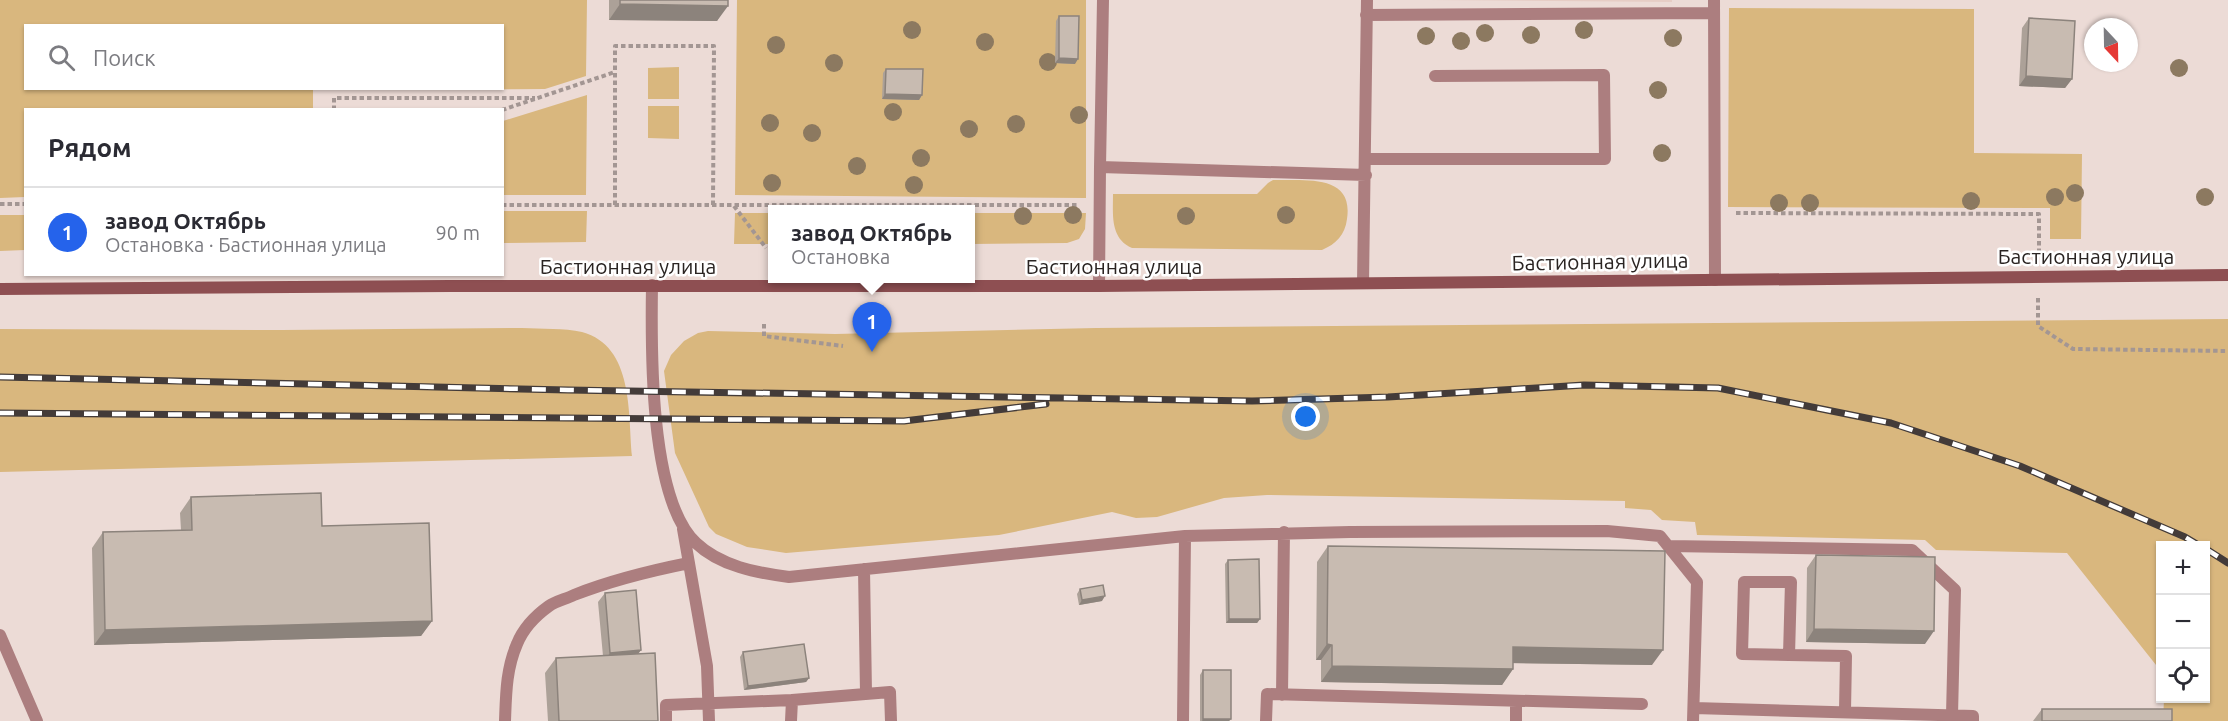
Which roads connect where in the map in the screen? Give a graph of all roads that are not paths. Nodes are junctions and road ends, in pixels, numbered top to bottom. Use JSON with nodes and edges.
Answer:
{"nodes":[{"id":1,"x":1103,"y":0,"type":"edge"},
{"id":2,"x":1367,"y":0,"type":"edge"},
{"id":3,"x":1714,"y":6,"type":"edge"},
{"id":4,"x":1366,"y":15,"type":"junction"},
{"id":5,"x":1435,"y":76,"type":"dead end"},
{"id":6,"x":1366,"y":159,"type":"junction"},
{"id":7,"x":1100,"y":167,"type":"junction"},
{"id":8,"x":1366,"y":176,"type":"junction"},
{"id":9,"x":2228,"y":275,"type":"edge"},
{"id":10,"x":1715,"y":280,"type":"junction"},
{"id":11,"x":1363,"y":283,"type":"junction"},
{"id":12,"x":652,"y":285,"type":"junction"},
{"id":13,"x":1099,"y":286,"type":"junction"},
{"id":14,"x":0,"y":289,"type":"edge"},
{"id":15,"x":683,"y":528,"type":"junction"},
{"id":16,"x":1284,"y":532,"type":"junction"},
{"id":17,"x":1185,"y":536,"type":"junction"},
{"id":18,"x":1669,"y":546,"type":"junction"},
{"id":19,"x":689,"y":563,"type":"junction"},
{"id":20,"x":864,"y":568,"type":"junction"},
{"id":21,"x":0,"y":635,"type":"edge"},
{"id":22,"x":1789,"y":655,"type":"junction"},
{"id":23,"x":866,"y":693,"type":"junction"},
{"id":24,"x":1282,"y":695,"type":"junction"},
{"id":25,"x":792,"y":700,"type":"junction"},
{"id":26,"x":1516,"y":702,"type":"junction"},
{"id":27,"x":709,"y":704,"type":"junction"},
{"id":28,"x":1642,"y":704,"type":"dead end"},
{"id":29,"x":1845,"y":711,"type":"junction"},
{"id":30,"x":1694,"y":715,"type":"edge"},
{"id":31,"x":1952,"y":715,"type":"junction"},
{"id":32,"x":37,"y":721,"type":"edge"},
{"id":33,"x":505,"y":721,"type":"edge"},
{"id":34,"x":666,"y":721,"type":"edge"},
{"id":35,"x":709,"y":721,"type":"edge"},
{"id":36,"x":792,"y":721,"type":"edge"},
{"id":37,"x":891,"y":721,"type":"edge"},
{"id":38,"x":1183,"y":721,"type":"edge"},
{"id":39,"x":1266,"y":721,"type":"edge"},
{"id":40,"x":1516,"y":721,"type":"edge"},
{"id":41,"x":1973,"y":721,"type":"edge"}],
"edges":[{"from":1,"to":7,"type":"lane"},
{"from":2,"to":4,"type":"lane"},
{"from":3,"to":4,"type":"lane"},
{"from":3,"to":10,"type":"lane"},
{"from":4,"to":6,"type":"lane"},
{"from":5,"to":6,"type":"lane"},
{"from":6,"to":8,"type":"lane"},
{"from":7,"to":8,"type":"lane"},
{"from":7,"to":13,"type":"lane"},
{"from":8,"to":11,"type":"lane"},
{"from":9,"to":10,"type":"main road","name":"Бастионная улица"},
{"from":10,"to":11,"type":"main road","name":"Бастионная улица"},
{"from":11,"to":13,"type":"main road","name":"Бастионная улица"},
{"from":12,"to":13,"type":"main road","name":"Бастионная улица"},
{"from":12,"to":14,"type":"main road","name":"Бастионная улица"},
{"from":12,"to":15,"type":"lane"},
{"from":15,"to":19,"type":"lane"},
{"from":15,"to":20,"type":"lane"},
{"from":16,"to":17,"type":"lane"},
{"from":16,"to":18,"type":"lane"},
{"from":16,"to":24,"type":"lane"},
{"from":17,"to":20,"type":"lane"},
{"from":17,"to":38,"type":"lane"},
{"from":18,"to":30,"type":"lane"},
{"from":18,"to":31,"type":"lane"},
{"from":19,"to":27,"type":"lane"},
{"from":19,"to":33,"type":"lane"},
{"from":20,"to":23,"type":"lane"},
{"from":21,"to":32,"type":"lane"},
{"from":22,"to":22,"type":"lane"},
{"from":22,"to":29,"type":"lane"},
{"from":23,"to":25,"type":"lane"},
{"from":23,"to":37,"type":"lane"},
{"from":24,"to":26,"type":"lane"},
{"from":24,"to":39,"type":"lane"},
{"from":25,"to":27,"type":"lane"},
{"from":25,"to":36,"type":"lane"},
{"from":26,"to":28,"type":"lane"},
{"from":26,"to":40,"type":"lane"},
{"from":27,"to":34,"type":"lane"},
{"from":27,"to":35,"type":"lane"},
{"from":29,"to":30,"type":"lane"},
{"from":29,"to":31,"type":"lane"},
{"from":31,"to":41,"type":"lane"}]}
